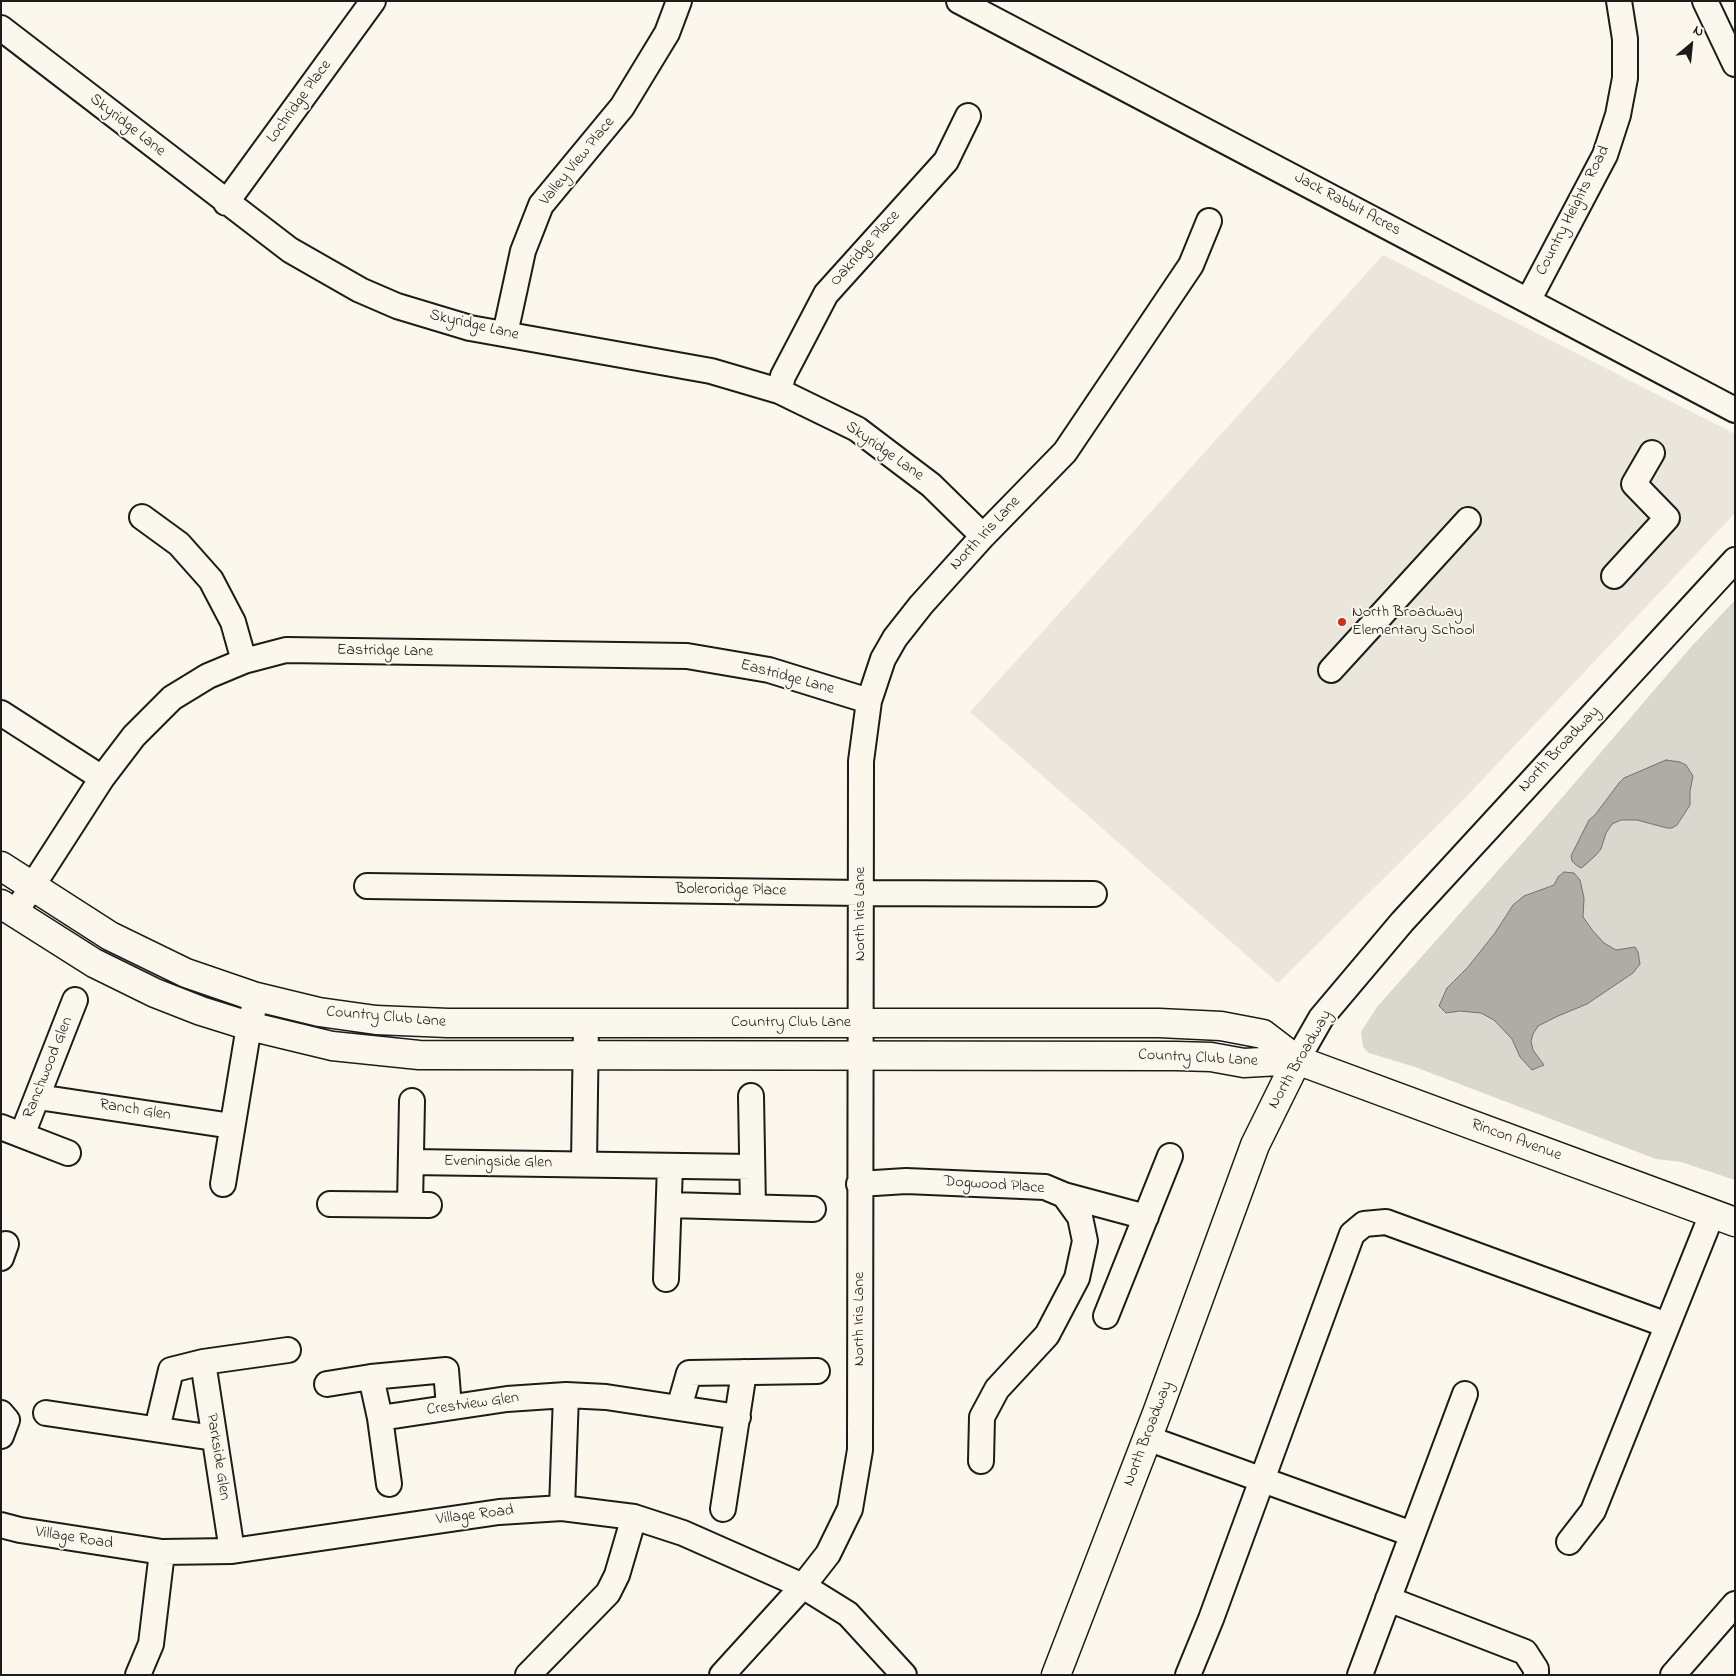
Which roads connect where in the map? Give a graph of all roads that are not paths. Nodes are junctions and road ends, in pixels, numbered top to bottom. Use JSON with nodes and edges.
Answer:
{"nodes":[{"id":1,"x":373,"y":1,"type":"edge"},
{"id":2,"x":679,"y":1,"type":"edge"},
{"id":3,"x":959,"y":1,"type":"edge"},
{"id":4,"x":1619,"y":1,"type":"edge"},
{"id":5,"x":1705,"y":1,"type":"edge"},
{"id":6,"x":1,"y":28,"type":"edge"},
{"id":7,"x":1735,"y":64,"type":"edge"},
{"id":8,"x":968,"y":116,"type":"dead end"},
{"id":9,"x":226,"y":202,"type":"junction"},
{"id":10,"x":1209,"y":221,"type":"dead end"},
{"id":11,"x":1528,"y":301,"type":"junction"},
{"id":12,"x":505,"y":334,"type":"junction"},
{"id":13,"x":779,"y":391,"type":"junction"},
{"id":14,"x":1735,"y":410,"type":"edge"},
{"id":15,"x":1652,"y":453,"type":"dead end"},
{"id":16,"x":142,"y":517,"type":"dead end"},
{"id":17,"x":1468,"y":520,"type":"dead end"},
{"id":18,"x":983,"y":536,"type":"junction"},
{"id":19,"x":1735,"y":560,"type":"edge"},
{"id":20,"x":1614,"y":576,"type":"dead end"},
{"id":21,"x":244,"y":661,"type":"junction"},
{"id":22,"x":1331,"y":670,"type":"dead end"},
{"id":23,"x":869,"y":701,"type":"junction"},
{"id":24,"x":1,"y":713,"type":"edge"},
{"id":25,"x":102,"y":778,"type":"junction"},
{"id":26,"x":1,"y":866,"type":"edge"},
{"id":27,"x":367,"y":886,"type":"dead end"},
{"id":28,"x":32,"y":887,"type":"junction"},
{"id":29,"x":861,"y":893,"type":"junction"},
{"id":30,"x":1094,"y":894,"type":"dead end"},
{"id":31,"x":8,"y":909,"type":"edge"},
{"id":32,"x":257,"y":997,"type":"junction"},
{"id":33,"x":75,"y":1000,"type":"dead end"},
{"id":34,"x":586,"y":1023,"type":"junction"},
{"id":35,"x":861,"y":1023,"type":"junction"},
{"id":36,"x":248,"y":1026,"type":"junction"},
{"id":37,"x":861,"y":1055,"type":"junction"},
{"id":38,"x":586,"y":1056,"type":"junction"},
{"id":39,"x":1297,"y":1060,"type":"junction"},
{"id":40,"x":38,"y":1096,"type":"junction"},
{"id":41,"x":751,"y":1096,"type":"dead end"},
{"id":42,"x":412,"y":1101,"type":"dead end"},
{"id":43,"x":232,"y":1126,"type":"junction"},
{"id":44,"x":12,"y":1131,"type":"edge"},
{"id":45,"x":68,"y":1153,"type":"dead end"},
{"id":46,"x":1170,"y":1156,"type":"dead end"},
{"id":47,"x":411,"y":1162,"type":"junction"},
{"id":48,"x":584,"y":1164,"type":"junction"},
{"id":49,"x":670,"y":1166,"type":"junction"},
{"id":50,"x":752,"y":1167,"type":"junction"},
{"id":51,"x":223,"y":1184,"type":"dead end"},
{"id":52,"x":859,"y":1184,"type":"junction"},
{"id":53,"x":1064,"y":1196,"type":"junction"},
{"id":54,"x":330,"y":1204,"type":"dead end"},
{"id":55,"x":669,"y":1205,"type":"junction"},
{"id":56,"x":753,"y":1207,"type":"junction"},
{"id":57,"x":813,"y":1209,"type":"dead end"},
{"id":58,"x":1146,"y":1217,"type":"junction"},
{"id":59,"x":1724,"y":1218,"type":"edge"},
{"id":60,"x":666,"y":1279,"type":"dead end"},
{"id":61,"x":1106,"y":1316,"type":"dead end"},
{"id":62,"x":1667,"y":1325,"type":"junction"},
{"id":63,"x":288,"y":1350,"type":"dead end"},
{"id":64,"x":203,"y":1362,"type":"junction"},
{"id":65,"x":744,"y":1372,"type":"junction"},
{"id":66,"x":817,"y":1372,"type":"dead end"},
{"id":67,"x":371,"y":1378,"type":"junction"},
{"id":68,"x":327,"y":1384,"type":"dead end"},
{"id":69,"x":1465,"y":1394,"type":"dead end"},
{"id":70,"x":566,"y":1395,"type":"junction"},
{"id":71,"x":449,"y":1407,"type":"junction"},
{"id":72,"x":679,"y":1408,"type":"junction"},
{"id":73,"x":1,"y":1413,"type":"edge"},
{"id":74,"x":46,"y":1413,"type":"dead end"},
{"id":75,"x":738,"y":1417,"type":"junction"},
{"id":76,"x":380,"y":1418,"type":"junction"},
{"id":77,"x":157,"y":1429,"type":"junction"},
{"id":78,"x":1,"y":1436,"type":"edge"},
{"id":79,"x":214,"y":1438,"type":"junction"},
{"id":80,"x":1147,"y":1438,"type":"junction"},
{"id":81,"x":981,"y":1461,"type":"dead end"},
{"id":82,"x":1262,"y":1479,"type":"junction"},
{"id":83,"x":389,"y":1484,"type":"dead end"},
{"id":84,"x":562,"y":1508,"type":"junction"},
{"id":85,"x":723,"y":1509,"type":"dead end"},
{"id":86,"x":634,"y":1517,"type":"junction"},
{"id":87,"x":1,"y":1525,"type":"edge"},
{"id":88,"x":1412,"y":1534,"type":"junction"},
{"id":89,"x":1569,"y":1542,"type":"dead end"},
{"id":90,"x":232,"y":1551,"type":"junction"},
{"id":91,"x":162,"y":1552,"type":"junction"},
{"id":92,"x":803,"y":1586,"type":"junction"},
{"id":93,"x":1388,"y":1599,"type":"junction"},
{"id":94,"x":1735,"y":1604,"type":"edge"},
{"id":95,"x":138,"y":1675,"type":"edge"},
{"id":96,"x":528,"y":1675,"type":"edge"},
{"id":97,"x":722,"y":1675,"type":"edge"},
{"id":98,"x":904,"y":1675,"type":"edge"},
{"id":99,"x":1056,"y":1675,"type":"edge"},
{"id":100,"x":1188,"y":1675,"type":"edge"},
{"id":101,"x":1360,"y":1675,"type":"edge"},
{"id":102,"x":1536,"y":1675,"type":"edge"},
{"id":103,"x":1673,"y":1675,"type":"edge"}],
"edges":[{"from":1,"to":9,"type":"street","name":"Lochridge Place"},
{"from":2,"to":12,"type":"street","name":"Valley View Place"},
{"from":3,"to":11,"type":"street","name":"Jack Rabbit Acres"},
{"from":4,"to":11,"type":"street","name":"Country Heights Road"},
{"from":5,"to":7,"type":"street"},
{"from":6,"to":9,"type":"street","name":"Skyridge Lane"},
{"from":8,"to":13,"type":"street","name":"Oakridge Place"},
{"from":9,"to":12,"type":"street","name":"Skyridge Lane"},
{"from":10,"to":18,"type":"street","name":"North Iris Lane"},
{"from":11,"to":14,"type":"street","name":"Jack Rabbit Acres"},
{"from":12,"to":13,"type":"street","name":"Skyridge Lane"},
{"from":13,"to":18,"type":"street","name":"Skyridge Lane"},
{"from":15,"to":20,"type":"street"},
{"from":16,"to":21,"type":"street"},
{"from":17,"to":22,"type":"street"},
{"from":18,"to":23,"type":"street","name":"North Iris Lane"},
{"from":19,"to":39,"type":"street","name":"North Broadway"},
{"from":21,"to":23,"type":"street","name":"Eastridge Lane"},
{"from":21,"to":25,"type":"street","name":"Eastridge Lane"},
{"from":23,"to":29,"type":"street","name":"North Iris Lane"},
{"from":24,"to":25,"type":"street"},
{"from":25,"to":28,"type":"street","name":"Eastridge Lane"},
{"from":26,"to":28,"type":"main road","name":"Country Club Lane"},
{"from":27,"to":29,"type":"street","name":"Boleroridge Place"},
{"from":28,"to":31,"type":"street","name":"Eastridge Lane"},
{"from":28,"to":32,"type":"main road","name":"Country Club Lane"},
{"from":29,"to":30,"type":"street","name":"Boleroridge Place"},
{"from":29,"to":35,"type":"street","name":"North Iris Lane"},
{"from":31,"to":36,"type":"main road","name":"Country Club Lane"},
{"from":32,"to":34,"type":"main road","name":"Country Club Lane"},
{"from":32,"to":36,"type":"street"},
{"from":33,"to":40,"type":"street","name":"Ranchwood Glen"},
{"from":34,"to":35,"type":"main road","name":"Country Club Lane"},
{"from":34,"to":38,"type":"street"},
{"from":35,"to":37,"type":"street","name":"North Iris Lane"},
{"from":35,"to":39,"type":"main road","name":"Country Club Lane"},
{"from":36,"to":38,"type":"main road","name":"Country Club Lane"},
{"from":36,"to":43,"type":"street"},
{"from":37,"to":38,"type":"main road","name":"Country Club Lane"},
{"from":37,"to":39,"type":"main road","name":"Country Club Lane"},
{"from":37,"to":52,"type":"street","name":"North Iris Lane"},
{"from":38,"to":48,"type":"street"},
{"from":39,"to":59,"type":"main road","name":"Rincon Avenue"},
{"from":39,"to":80,"type":"main road","name":"North Broadway"},
{"from":40,"to":43,"type":"street","name":"Ranch Glen"},
{"from":40,"to":44,"type":"street","name":"Ranchwood Glen"},
{"from":41,"to":50,"type":"street"},
{"from":42,"to":47,"type":"street"},
{"from":43,"to":51,"type":"street"},
{"from":44,"to":45,"type":"street","name":"Ranchwood Glen"},
{"from":46,"to":58,"type":"street"},
{"from":47,"to":48,"type":"street","name":"Eveningside Glen"},
{"from":47,"to":54,"type":"street"},
{"from":48,"to":49,"type":"street","name":"Eveningside Glen"},
{"from":49,"to":50,"type":"street","name":"Eveningside Glen"},
{"from":49,"to":55,"type":"street"},
{"from":50,"to":56,"type":"street"},
{"from":52,"to":53,"type":"street","name":"Dogwood Place"},
{"from":52,"to":92,"type":"street","name":"North Iris Lane"},
{"from":53,"to":58,"type":"street"},
{"from":53,"to":81,"type":"street","name":"Dogwood Place"},
{"from":55,"to":56,"type":"street"},
{"from":55,"to":60,"type":"street"},
{"from":56,"to":57,"type":"street"},
{"from":58,"to":61,"type":"street"},
{"from":59,"to":62,"type":"street"},
{"from":62,"to":82,"type":"street"},
{"from":62,"to":89,"type":"street"},
{"from":63,"to":64,"type":"street"},
{"from":64,"to":77,"type":"street"},
{"from":64,"to":79,"type":"street","name":"Parkside Glen"},
{"from":65,"to":66,"type":"street"},
{"from":65,"to":72,"type":"street"},
{"from":65,"to":75,"type":"street"},
{"from":67,"to":68,"type":"street"},
{"from":67,"to":71,"type":"street"},
{"from":67,"to":76,"type":"street"},
{"from":69,"to":88,"type":"street"},
{"from":70,"to":71,"type":"street","name":"Crestview Glen"},
{"from":70,"to":72,"type":"street","name":"Crestview Glen"},
{"from":70,"to":84,"type":"street"},
{"from":71,"to":76,"type":"street","name":"Crestview Glen"},
{"from":72,"to":75,"type":"street","name":"Crestview Glen"},
{"from":73,"to":78,"type":"street"},
{"from":74,"to":77,"type":"street"},
{"from":75,"to":85,"type":"street"},
{"from":76,"to":83,"type":"street"},
{"from":77,"to":79,"type":"street"},
{"from":79,"to":90,"type":"street","name":"Parkside Glen"},
{"from":80,"to":82,"type":"street"},
{"from":80,"to":99,"type":"main road","name":"North Broadway"},
{"from":82,"to":88,"type":"street"},
{"from":82,"to":100,"type":"street"},
{"from":84,"to":86,"type":"street","name":"Village Road"},
{"from":84,"to":90,"type":"street","name":"Village Road"},
{"from":86,"to":92,"type":"street","name":"Village Road"},
{"from":86,"to":96,"type":"street"},
{"from":87,"to":91,"type":"street","name":"Village Road"},
{"from":88,"to":93,"type":"street"},
{"from":90,"to":91,"type":"street","name":"Village Road"},
{"from":91,"to":95,"type":"street"},
{"from":92,"to":97,"type":"street","name":"North Iris Lane"},
{"from":92,"to":98,"type":"street","name":"Village Road"},
{"from":93,"to":101,"type":"street"},
{"from":93,"to":102,"type":"street"},
{"from":94,"to":103,"type":"street"}]}
